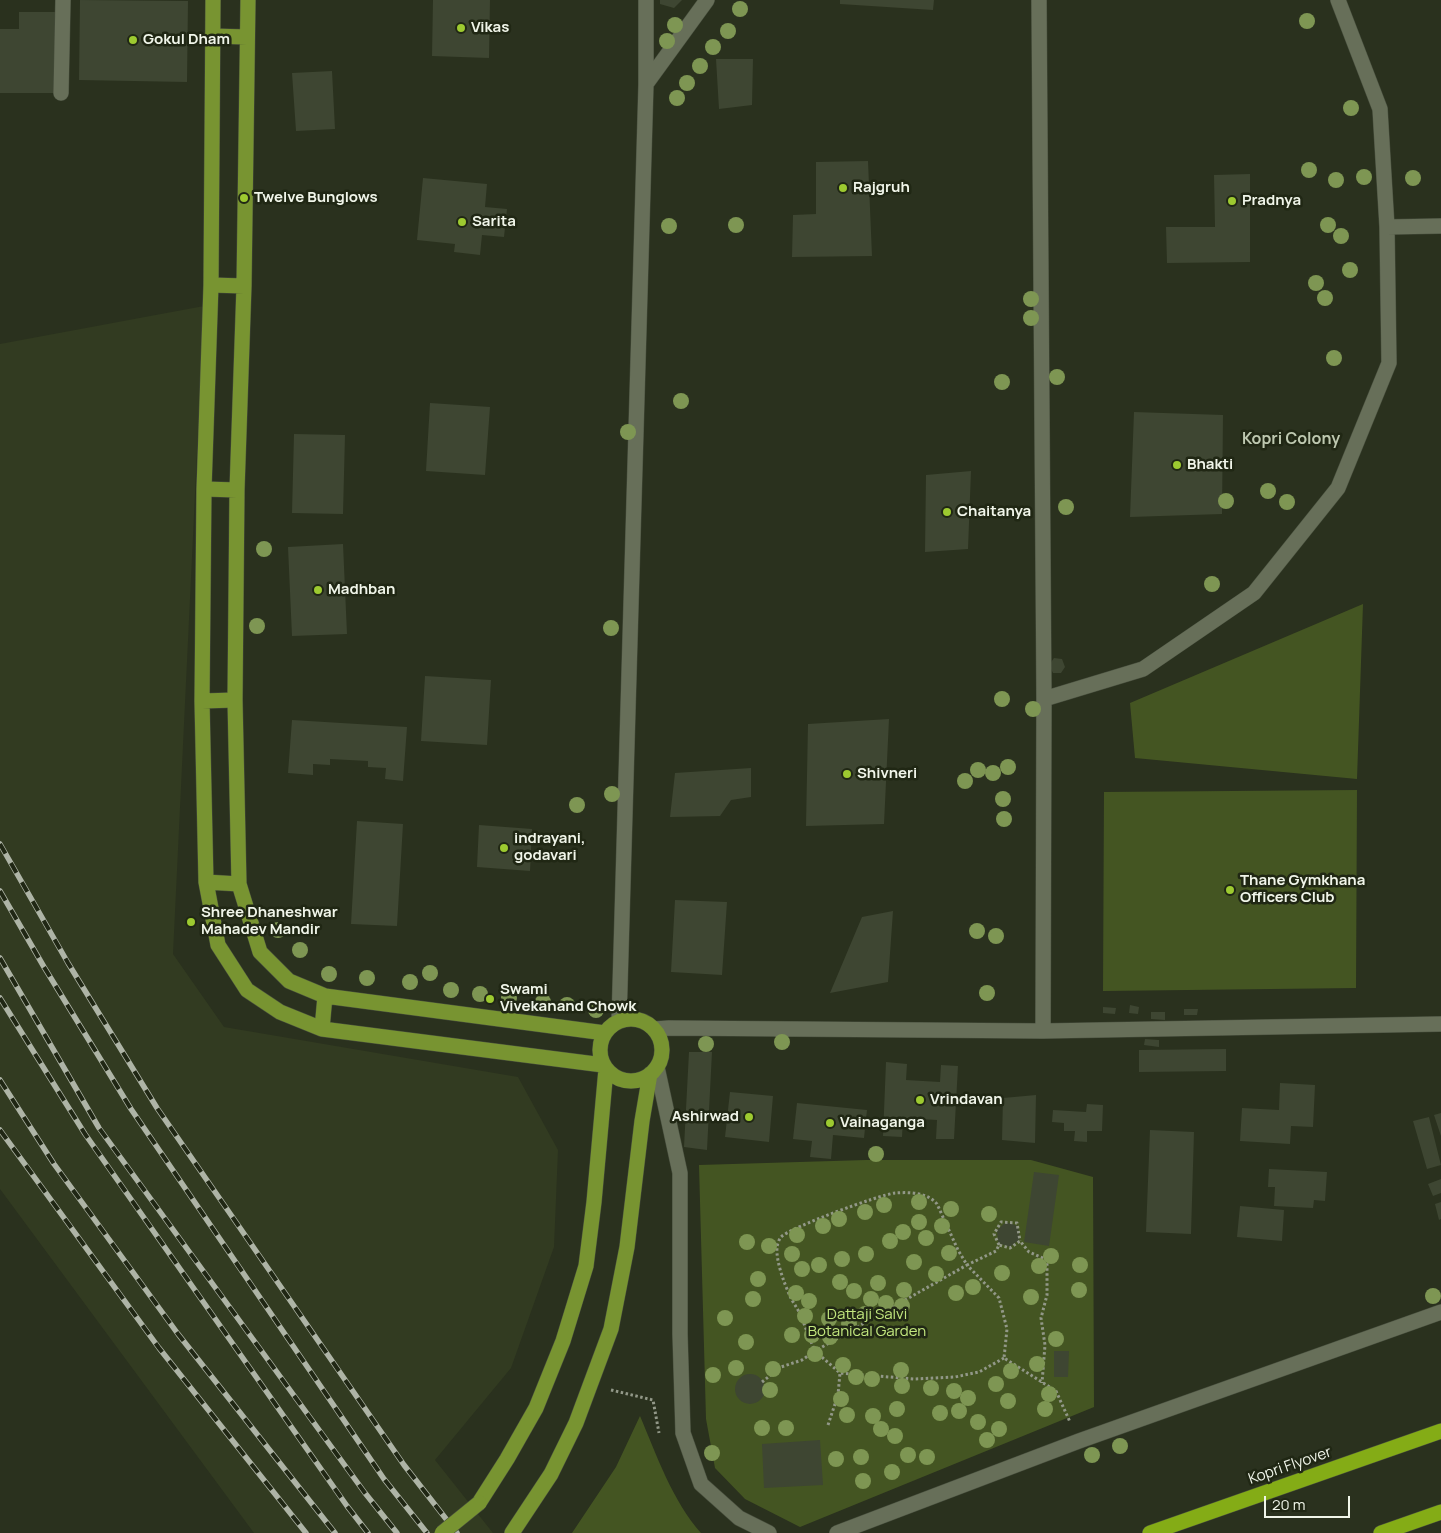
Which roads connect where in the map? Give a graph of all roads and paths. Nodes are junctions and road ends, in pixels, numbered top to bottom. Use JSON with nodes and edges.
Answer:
{"nodes":[{"id":1,"x":63,"y":0,"type":"edge"},
{"id":2,"x":214,"y":0,"type":"edge"},
{"id":3,"x":248,"y":0,"type":"edge"},
{"id":4,"x":646,"y":0,"type":"edge"},
{"id":5,"x":707,"y":0,"type":"edge"},
{"id":6,"x":1039,"y":0,"type":"edge"},
{"id":7,"x":1338,"y":0,"type":"edge"},
{"id":8,"x":212,"y":36,"type":"junction"},
{"id":9,"x":247,"y":37,"type":"junction"},
{"id":10,"x":646,"y":84,"type":"junction"},
{"id":11,"x":61,"y":93,"type":"dead end"},
{"id":12,"x":1441,"y":226,"type":"edge"},
{"id":13,"x":1387,"y":227,"type":"junction"},
{"id":14,"x":211,"y":285,"type":"junction"},
{"id":15,"x":244,"y":286,"type":"junction"},
{"id":16,"x":204,"y":490,"type":"junction"},
{"id":17,"x":237,"y":490,"type":"junction"},
{"id":18,"x":1044,"y":699,"type":"junction"},
{"id":19,"x":235,"y":700,"type":"junction"},
{"id":20,"x":202,"y":701,"type":"junction"},
{"id":21,"x":206,"y":882,"type":"junction"},
{"id":22,"x":239,"y":884,"type":"junction"},
{"id":23,"x":325,"y":996,"type":"junction"},
{"id":24,"x":619,"y":1020,"type":"junction"},
{"id":25,"x":1441,"y":1024,"type":"edge"},
{"id":26,"x":322,"y":1029,"type":"junction"},
{"id":27,"x":654,"y":1029,"type":"junction"},
{"id":28,"x":1043,"y":1031,"type":"junction"},
{"id":29,"x":605,"y":1033,"type":"junction"},
{"id":30,"x":605,"y":1067,"type":"junction"},
{"id":31,"x":654,"y":1070,"type":"junction"},
{"id":32,"x":1020,"y":1241,"type":"junction"},
{"id":33,"x":998,"y":1245,"type":"junction"},
{"id":34,"x":967,"y":1265,"type":"junction"},
{"id":35,"x":1441,"y":1312,"type":"edge"},
{"id":36,"x":815,"y":1351,"type":"junction"},
{"id":37,"x":1004,"y":1358,"type":"junction"},
{"id":38,"x":840,"y":1372,"type":"junction"},
{"id":39,"x":762,"y":1382,"type":"dead end"},
{"id":40,"x":1042,"y":1383,"type":"junction"},
{"id":41,"x":590,"y":1385,"type":"junction"},
{"id":42,"x":828,"y":1425,"type":"dead end"},
{"id":43,"x":1441,"y":1432,"type":"edge"},
{"id":44,"x":683,"y":1433,"type":"junction"},
{"id":45,"x":1079,"y":1441,"type":"junction"},
{"id":46,"x":1441,"y":1512,"type":"edge"},
{"id":47,"x":442,"y":1533,"type":"edge"},
{"id":48,"x":512,"y":1533,"type":"edge"},
{"id":49,"x":769,"y":1533,"type":"edge"},
{"id":50,"x":837,"y":1533,"type":"edge"},
{"id":51,"x":1150,"y":1533,"type":"edge"},
{"id":52,"x":1381,"y":1533,"type":"edge"}],
"edges":[{"from":1,"to":11,"type":"street"},
{"from":2,"to":8,"type":"main road"},
{"from":3,"to":9,"type":"main road"},
{"from":4,"to":10,"type":"street"},
{"from":5,"to":10,"type":"street"},
{"from":6,"to":18,"type":"street"},
{"from":7,"to":13,"type":"street"},
{"from":8,"to":9,"type":"main road"},
{"from":8,"to":14,"type":"main road"},
{"from":9,"to":15,"type":"main road"},
{"from":10,"to":24,"type":"street"},
{"from":12,"to":13,"type":"street"},
{"from":13,"to":18,"type":"street"},
{"from":14,"to":15,"type":"main road"},
{"from":14,"to":16,"type":"main road"},
{"from":15,"to":17,"type":"main road"},
{"from":16,"to":17,"type":"main road"},
{"from":16,"to":20,"type":"main road"},
{"from":17,"to":19,"type":"main road"},
{"from":18,"to":28,"type":"street"},
{"from":19,"to":20,"type":"main road"},
{"from":19,"to":22,"type":"main road"},
{"from":20,"to":21,"type":"main road"},
{"from":21,"to":22,"type":"main road"},
{"from":21,"to":26,"type":"main road"},
{"from":22,"to":23,"type":"main road"},
{"from":23,"to":26,"type":"main road"},
{"from":23,"to":29,"type":"main road"},
{"from":24,"to":27,"type":"main road"},
{"from":24,"to":29,"type":"main road"},
{"from":25,"to":28,"type":"street"},
{"from":26,"to":30,"type":"main road"},
{"from":27,"to":28,"type":"street"},
{"from":27,"to":31,"type":"main road"},
{"from":29,"to":30,"type":"main road"},
{"from":30,"to":31,"type":"main road"},
{"from":30,"to":47,"type":"main road","bridge":true},
{"from":31,"to":41,"type":"main road"},
{"from":31,"to":44,"type":"street"},
{"from":32,"to":33,"type":"path"},
{"from":32,"to":33,"type":"path"},
{"from":32,"to":40,"type":"path"},
{"from":33,"to":34,"type":"path"},
{"from":34,"to":36,"type":"path"},
{"from":34,"to":36,"type":"path"},
{"from":34,"to":37,"type":"path"},
{"from":35,"to":45,"type":"street"},
{"from":36,"to":38,"type":"path"},
{"from":36,"to":39,"type":"path"},
{"from":37,"to":38,"type":"path"},
{"from":37,"to":40,"type":"path"},
{"from":38,"to":42,"type":"path"},
{"from":40,"to":45,"type":"path"},
{"from":41,"to":44,"type":"path"},
{"from":41,"to":48,"type":"main road"},
{"from":43,"to":51,"type":"highway","name":"Kopri Flyover"},
{"from":44,"to":49,"type":"street"},
{"from":45,"to":50,"type":"street"},
{"from":46,"to":52,"type":"highway"}]}
